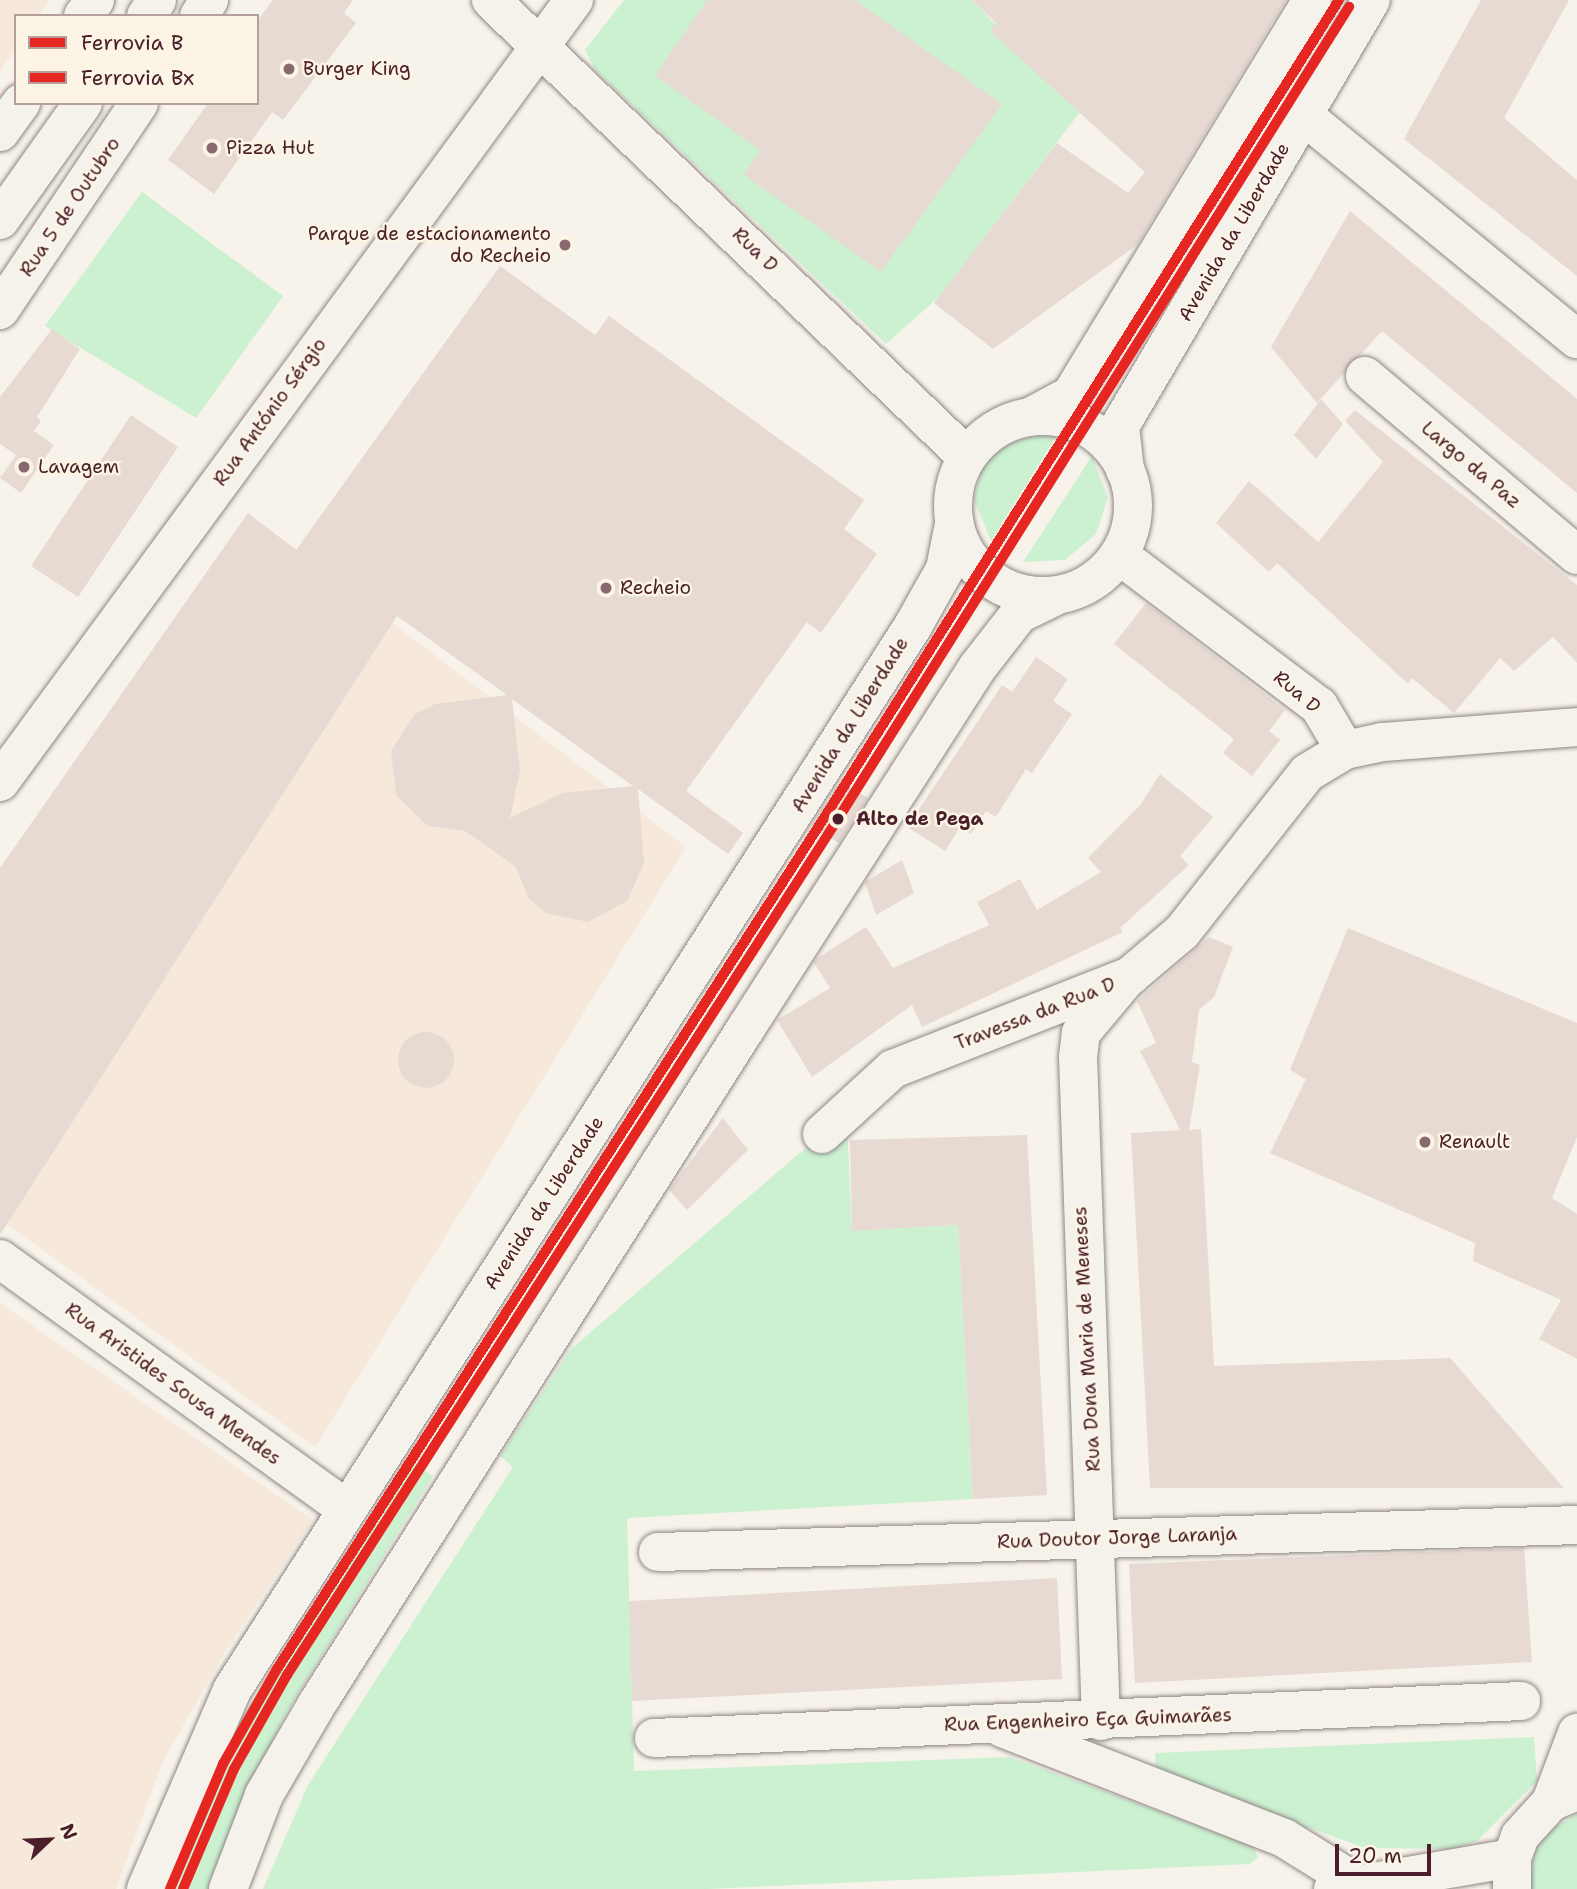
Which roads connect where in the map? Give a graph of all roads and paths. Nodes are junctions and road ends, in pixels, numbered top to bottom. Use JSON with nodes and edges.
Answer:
{"nodes":[{"id":1,"x":491,"y":0,"type":"edge"},
{"id":2,"x":574,"y":0,"type":"edge"},
{"id":3,"x":1312,"y":0,"type":"edge"},
{"id":4,"x":1371,"y":0,"type":"edge"},
{"id":5,"x":541,"y":44,"type":"junction"},
{"id":6,"x":20,"y":105,"type":"edge"},
{"id":7,"x":82,"y":105,"type":"edge"},
{"id":8,"x":138,"y":105,"type":"edge"},
{"id":9,"x":1303,"y":115,"type":"junction"},
{"id":10,"x":0,"y":132,"type":"edge"},
{"id":11,"x":0,"y":220,"type":"edge"},
{"id":12,"x":0,"y":310,"type":"edge"},
{"id":13,"x":1577,"y":340,"type":"edge"},
{"id":14,"x":1365,"y":376,"type":"dead end"},
{"id":15,"x":1032,"y":416,"type":"junction"},
{"id":16,"x":967,"y":457,"type":"junction"},
{"id":17,"x":1125,"y":470,"type":"junction"},
{"id":18,"x":954,"y":524,"type":"junction"},
{"id":19,"x":1119,"y":555,"type":"junction"},
{"id":20,"x":1577,"y":555,"type":"edge"},
{"id":21,"x":1054,"y":597,"type":"junction"},
{"id":22,"x":1577,"y":727,"type":"edge"},
{"id":23,"x":1345,"y":750,"type":"junction"},
{"id":24,"x":0,"y":782,"type":"edge"},
{"id":25,"x":1130,"y":976,"type":"junction"},
{"id":26,"x":822,"y":1134,"type":"dead end"},
{"id":27,"x":0,"y":1259,"type":"edge"},
{"id":28,"x":347,"y":1509,"type":"junction"},
{"id":29,"x":1577,"y":1525,"type":"edge"},
{"id":30,"x":1096,"y":1539,"type":"junction"},
{"id":31,"x":657,"y":1552,"type":"dead end"},
{"id":32,"x":1521,"y":1701,"type":"dead end"},
{"id":33,"x":1101,"y":1721,"type":"junction"},
{"id":34,"x":992,"y":1723,"type":"junction"},
{"id":35,"x":1577,"y":1733,"type":"edge"},
{"id":36,"x":654,"y":1738,"type":"dead end"},
{"id":37,"x":1564,"y":1797,"type":"edge"},
{"id":38,"x":1512,"y":1873,"type":"edge"},
{"id":39,"x":1346,"y":1886,"type":"edge"},
{"id":40,"x":146,"y":1889,"type":"edge"},
{"id":41,"x":228,"y":1889,"type":"edge"}],
"edges":[{"from":1,"to":5,"type":"street","name":"Rua D"},
{"from":2,"to":5,"type":"street","name":"Rua António Sérgio"},
{"from":3,"to":15,"type":"street"},
{"from":4,"to":9,"type":"street","name":"Avenida da Liberdade"},
{"from":5,"to":16,"type":"street","name":"Rua D"},
{"from":5,"to":24,"type":"street","name":"Rua António Sérgio"},
{"from":6,"to":10,"type":"street"},
{"from":7,"to":11,"type":"street"},
{"from":8,"to":12,"type":"street","name":"Rua 5 de Outubro"},
{"from":9,"to":13,"type":"street"},
{"from":9,"to":17,"type":"street","name":"Avenida da Liberdade"},
{"from":14,"to":20,"type":"street","name":"Largo da Paz"},
{"from":15,"to":16,"type":"street"},
{"from":15,"to":17,"type":"street"},
{"from":16,"to":18,"type":"street"},
{"from":17,"to":19,"type":"street"},
{"from":18,"to":21,"type":"street"},
{"from":18,"to":28,"type":"street","name":"Avenida da Liberdade"},
{"from":19,"to":21,"type":"street"},
{"from":19,"to":23,"type":"street","name":"Rua D"},
{"from":21,"to":41,"type":"street"},
{"from":22,"to":23,"type":"street"},
{"from":23,"to":25,"type":"street","name":"Travessa da Rua D"},
{"from":25,"to":26,"type":"street","name":"Travessa da Rua D"},
{"from":25,"to":30,"type":"street","name":"Rua Dona Maria de Meneses"},
{"from":27,"to":28,"type":"street","name":"Rua Aristides Sousa Mendes"},
{"from":28,"to":40,"type":"street","name":"Avenida da Liberdade"},
{"from":29,"to":30,"type":"street","name":"Rua Doutor Jorge Laranja"},
{"from":30,"to":31,"type":"street","name":"Rua Doutor Jorge Laranja"},
{"from":30,"to":33,"type":"street","name":"Rua Dona Maria de Meneses"},
{"from":32,"to":33,"type":"street","name":"Rua Engenheiro Eça Guimarães"},
{"from":33,"to":34,"type":"street","name":"Rua Engenheiro Eça Guimarães"},
{"from":34,"to":36,"type":"street","name":"Rua Engenheiro Eça Guimarães"},
{"from":34,"to":39,"type":"street"},
{"from":35,"to":37,"type":"street"},
{"from":37,"to":38,"type":"street"},
{"from":38,"to":39,"type":"street"}]}
